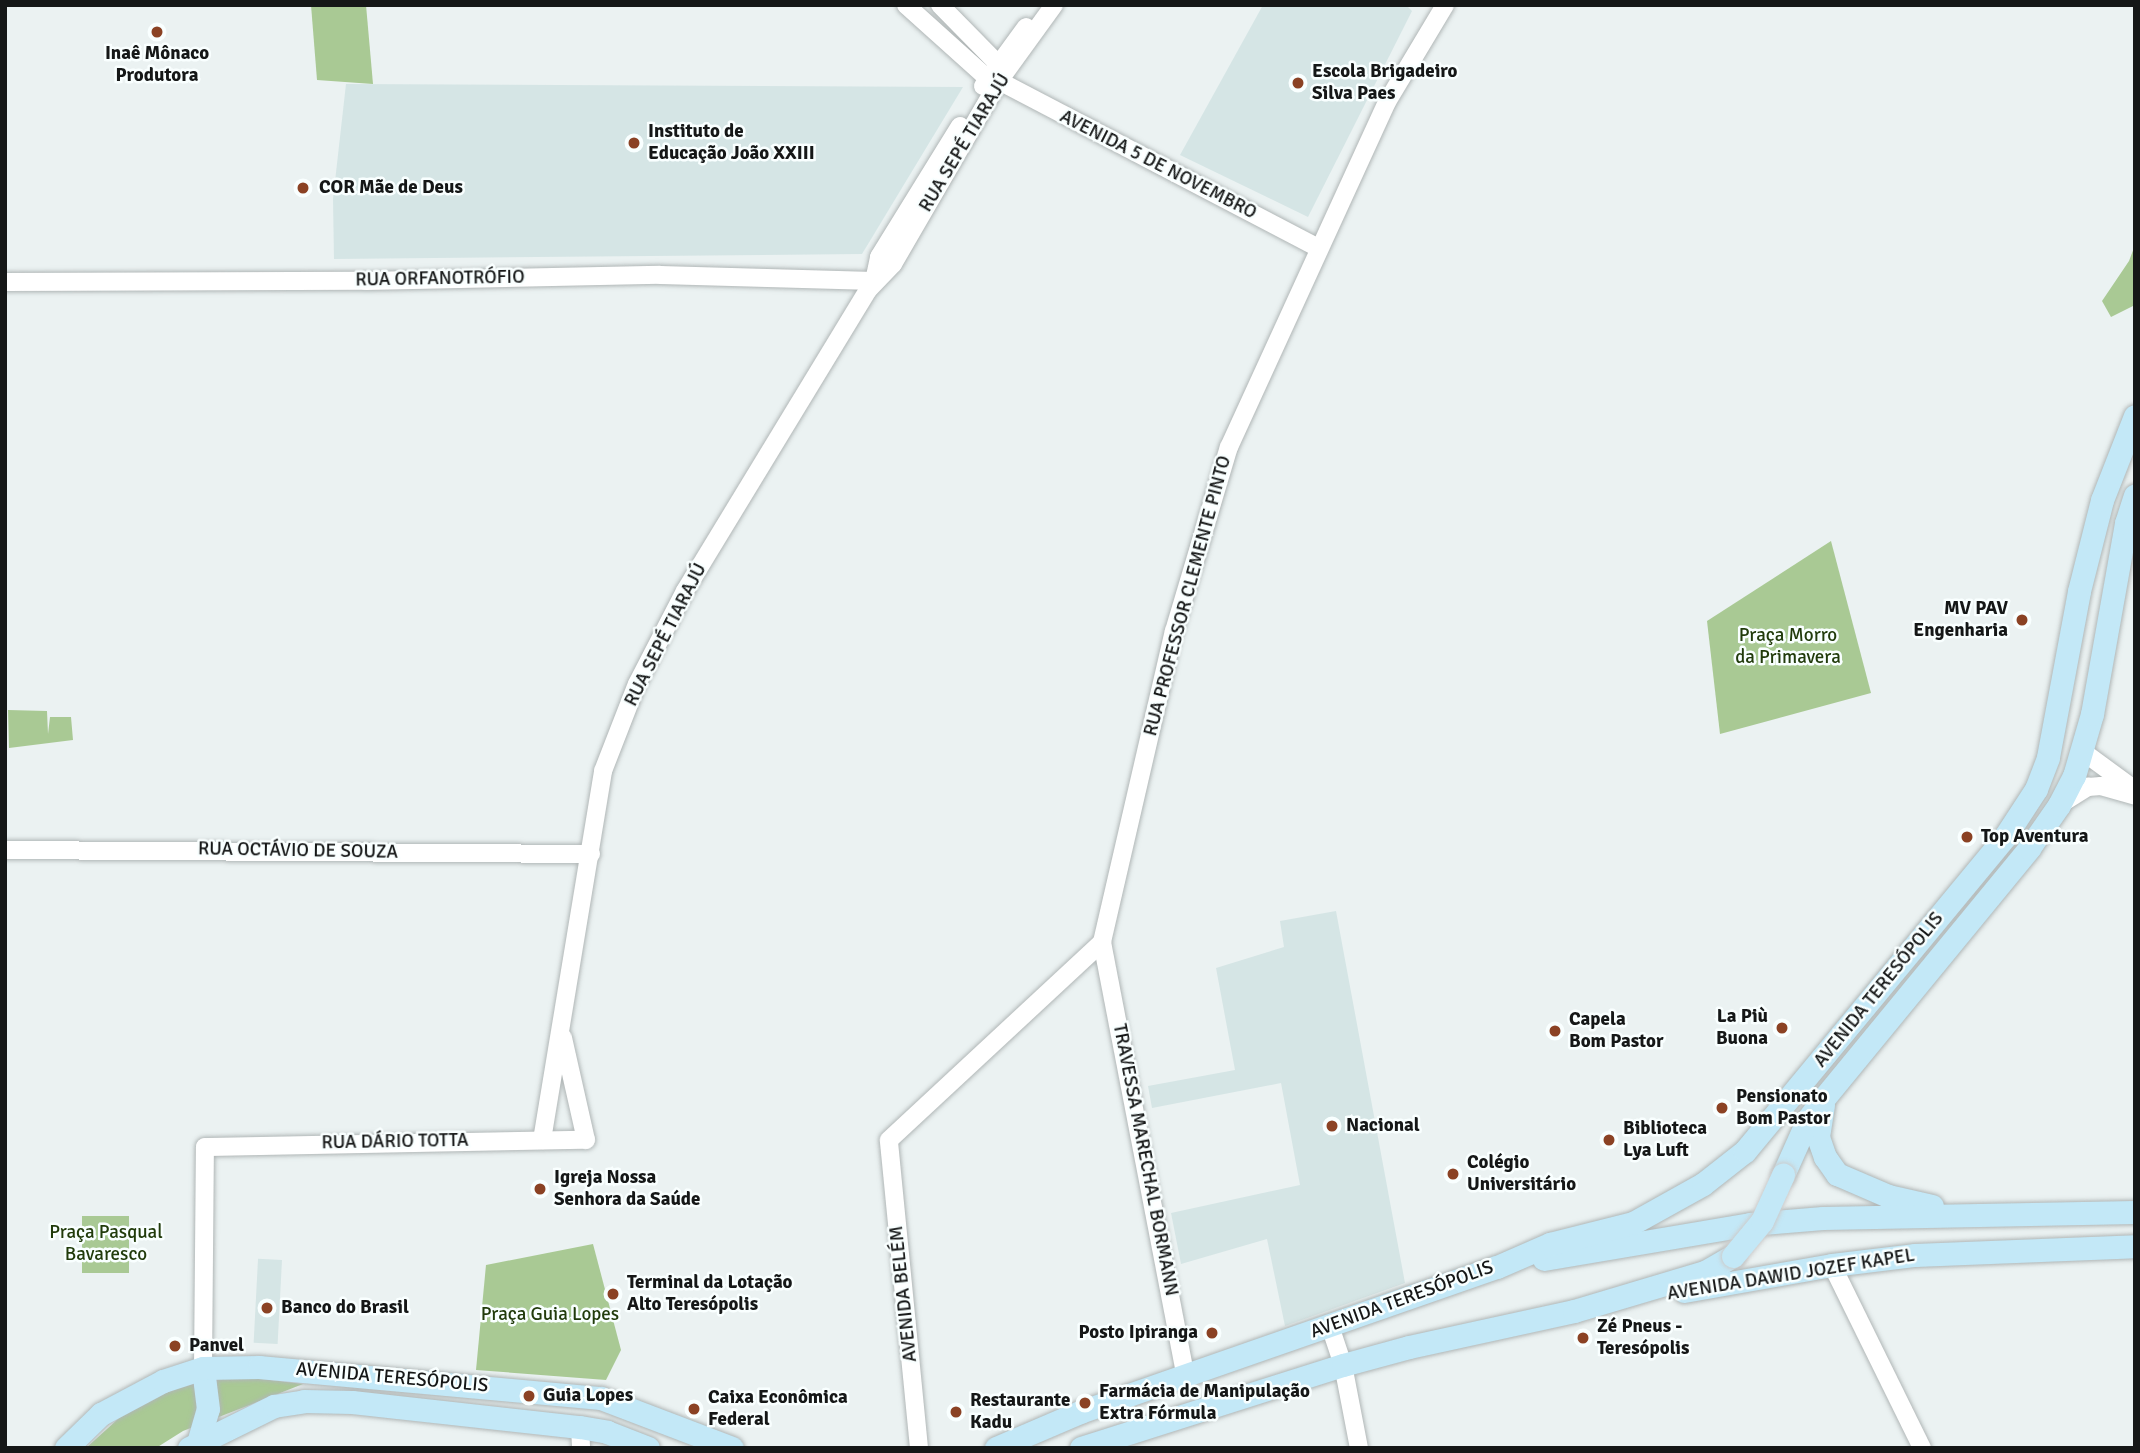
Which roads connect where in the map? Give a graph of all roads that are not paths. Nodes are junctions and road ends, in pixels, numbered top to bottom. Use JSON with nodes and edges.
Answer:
{"nodes":[{"id":1,"x":906,"y":5,"type":"edge"},
{"id":2,"x":940,"y":5,"type":"edge"},
{"id":3,"x":1044,"y":5,"type":"edge"},
{"id":4,"x":1054,"y":5,"type":"edge"},
{"id":5,"x":1445,"y":5,"type":"edge"},
{"id":6,"x":994,"y":74,"type":"junction"},
{"id":7,"x":1317,"y":247,"type":"junction"},
{"id":8,"x":874,"y":281,"type":"junction"},
{"id":9,"x":5,"y":282,"type":"edge"},
{"id":10,"x":2135,"y":416,"type":"edge"},
{"id":11,"x":2135,"y":495,"type":"edge"},
{"id":12,"x":2059,"y":701,"type":"junction"},
{"id":13,"x":2082,"y":751,"type":"junction"},
{"id":14,"x":2135,"y":793,"type":"edge"},
{"id":15,"x":2059,"y":805,"type":"junction"},
{"id":16,"x":5,"y":850,"type":"edge"},
{"id":17,"x":591,"y":854,"type":"junction"},
{"id":18,"x":1102,"y":942,"type":"junction"},
{"id":19,"x":561,"y":1028,"type":"junction"},
{"id":20,"x":1824,"y":1098,"type":"junction"},
{"id":21,"x":542,"y":1140,"type":"junction"},
{"id":22,"x":586,"y":1140,"type":"joint"},
{"id":23,"x":2135,"y":1212,"type":"edge"},
{"id":24,"x":1964,"y":1213,"type":"junction"},
{"id":25,"x":2135,"y":1246,"type":"edge"},
{"id":26,"x":1832,"y":1265,"type":"junction"},
{"id":27,"x":1496,"y":1267,"type":"junction"},
{"id":28,"x":1574,"y":1311,"type":"junction"},
{"id":29,"x":1330,"y":1326,"type":"junction"},
{"id":30,"x":1343,"y":1365,"type":"junction"},
{"id":31,"x":203,"y":1368,"type":"junction"},
{"id":32,"x":1186,"y":1378,"type":"junction"},
{"id":33,"x":580,"y":1437,"type":"edge"},
{"id":34,"x":194,"y":1445,"type":"edge"},
{"id":35,"x":69,"y":1446,"type":"edge"},
{"id":36,"x":648,"y":1448,"type":"edge"},
{"id":37,"x":732,"y":1448,"type":"edge"},
{"id":38,"x":919,"y":1448,"type":"edge"},
{"id":39,"x":996,"y":1448,"type":"edge"},
{"id":40,"x":1081,"y":1448,"type":"edge"},
{"id":41,"x":1359,"y":1448,"type":"edge"},
{"id":42,"x":1922,"y":1448,"type":"edge"}],
"edges":[{"from":1,"to":6,"type":"street"},
{"from":2,"to":6,"type":"street"},
{"from":3,"to":6,"type":"street","name":"RUA SEPÉ TIARAJÚ"},
{"from":4,"to":6,"type":"street","name":"RUA SEPÉ TIARAJÚ"},
{"from":5,"to":7,"type":"street","name":"RUA PROFESSOR CLEMENTE PINTO"},
{"from":6,"to":7,"type":"street","name":"AVENIDA 5 DE NOVEMBRO"},
{"from":6,"to":8,"type":"street","name":"RUA SEPÉ TIARAJÚ"},
{"from":7,"to":18,"type":"street","name":"RUA PROFESSOR CLEMENTE PINTO"},
{"from":8,"to":9,"type":"street","name":"RUA ORFANOTRÓFIO"},
{"from":8,"to":17,"type":"street","name":"RUA SEPÉ TIARAJÚ"},
{"from":10,"to":12,"type":"main road","name":"AVENIDA TERESÓPOLIS"},
{"from":11,"to":13,"type":"main road","name":"AVENIDA TERESÓPOLIS"},
{"from":12,"to":13,"type":"main road"},
{"from":12,"to":27,"type":"main road","name":"AVENIDA TERESÓPOLIS"},
{"from":13,"to":14,"type":"street"},
{"from":13,"to":15,"type":"main road","name":"AVENIDA TERESÓPOLIS"},
{"from":14,"to":15,"type":"street"},
{"from":15,"to":20,"type":"main road","name":"AVENIDA TERESÓPOLIS"},
{"from":16,"to":17,"type":"street","name":"RUA OCTÁVIO DE SOUZA"},
{"from":17,"to":19,"type":"street","name":"RUA SEPÉ TIARAJÚ"},
{"from":18,"to":32,"type":"street","name":"TRAVESSA MARECHAL BORMANN"},
{"from":18,"to":38,"type":"street","name":"AVENIDA BELÉM"},
{"from":19,"to":21,"type":"street","name":"RUA SEPÉ TIARAJÚ"},
{"from":19,"to":22,"type":"street","name":"RUA SEPÉ TIARAJÚ"},
{"from":20,"to":24,"type":"main road"},
{"from":20,"to":28,"type":"main road","name":"AVENIDA TERESÓPOLIS","bridge":true},
{"from":21,"to":22,"type":"street","name":"RUA DÁRIO TOTTA"},
{"from":21,"to":31,"type":"street","name":"RUA DÁRIO TOTTA"},
{"from":23,"to":24,"type":"main road"},
{"from":24,"to":27,"type":"main road"},
{"from":25,"to":26,"type":"main road","name":"AVENIDA DAWID JOZEF KAPEL"},
{"from":26,"to":28,"type":"main road","name":"AVENIDA DAWID JOZEF KAPEL"},
{"from":26,"to":42,"type":"street"},
{"from":27,"to":29,"type":"main road","name":"AVENIDA TERESÓPOLIS"},
{"from":28,"to":30,"type":"main road","name":"AVENIDA TERESÓPOLIS"},
{"from":29,"to":30,"type":"street"},
{"from":29,"to":32,"type":"main road","name":"AVENIDA TERESÓPOLIS"},
{"from":30,"to":40,"type":"main road","name":"AVENIDA TERESÓPOLIS"},
{"from":30,"to":41,"type":"street"},
{"from":31,"to":34,"type":"main road"},
{"from":31,"to":35,"type":"main road","name":"AVENIDA TERESÓPOLIS"},
{"from":31,"to":37,"type":"main road","name":"AVENIDA TERESÓPOLIS"},
{"from":32,"to":39,"type":"main road","name":"AVENIDA TERESÓPOLIS"},
{"from":33,"to":34,"type":"main road","name":"AVENIDA TERESÓPOLIS"},
{"from":33,"to":36,"type":"main road","name":"AVENIDA TERESÓPOLIS"}]}
